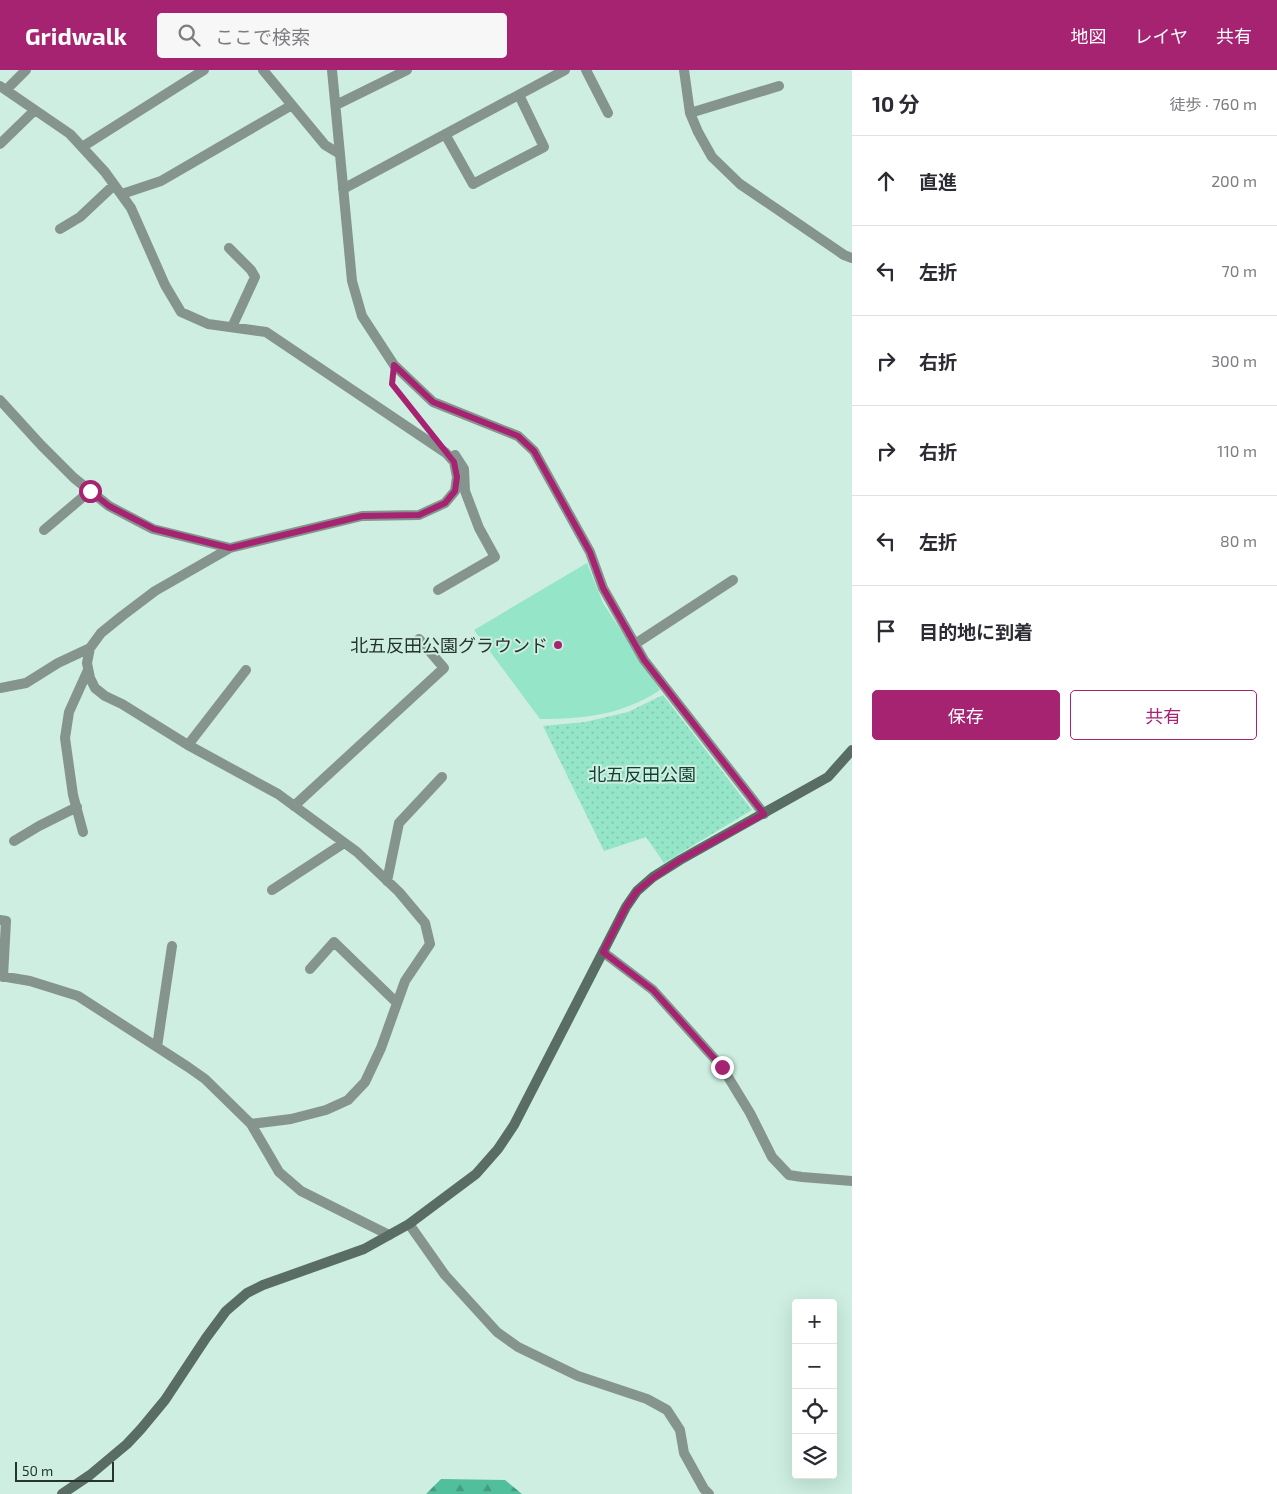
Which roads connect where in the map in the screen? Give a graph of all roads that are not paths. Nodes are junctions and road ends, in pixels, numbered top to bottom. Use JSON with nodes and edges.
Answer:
{"nodes":[{"id":1,"x":26,"y":70,"type":"edge"},
{"id":2,"x":204,"y":70,"type":"edge"},
{"id":3,"x":263,"y":70,"type":"edge"},
{"id":4,"x":332,"y":70,"type":"edge"},
{"id":5,"x":408,"y":70,"type":"edge"},
{"id":6,"x":565,"y":70,"type":"edge"},
{"id":7,"x":586,"y":70,"type":"edge"},
{"id":8,"x":684,"y":70,"type":"edge"},
{"id":9,"x":778,"y":86,"type":"dead end"},
{"id":10,"x":3,"y":88,"type":"edge"},
{"id":11,"x":519,"y":94,"type":"junction"},
{"id":12,"x":292,"y":105,"type":"junction"},
{"id":13,"x":336,"y":105,"type":"junction"},
{"id":14,"x":35,"y":110,"type":"junction"},
{"id":15,"x":608,"y":113,"type":"dead end"},
{"id":16,"x":690,"y":113,"type":"junction"},
{"id":17,"x":445,"y":134,"type":"junction"},
{"id":18,"x":0,"y":144,"type":"edge"},
{"id":19,"x":82,"y":147,"type":"junction"},
{"id":20,"x":340,"y":154,"type":"junction"},
{"id":21,"x":114,"y":185,"type":"junction"},
{"id":22,"x":343,"y":189,"type":"junction"},
{"id":23,"x":122,"y":194,"type":"junction"},
{"id":24,"x":60,"y":229,"type":"dead end"},
{"id":25,"x":229,"y":248,"type":"dead end"},
{"id":26,"x":852,"y":258,"type":"edge"},
{"id":27,"x":232,"y":328,"type":"junction"},
{"id":28,"x":0,"y":400,"type":"edge"},
{"id":29,"x":449,"y":456,"type":"junction"},
{"id":30,"x":90,"y":491,"type":"junction"},
{"id":31,"x":44,"y":530,"type":"dead end"},
{"id":32,"x":230,"y":548,"type":"junction"},
{"id":33,"x":733,"y":580,"type":"dead end"},
{"id":34,"x":438,"y":590,"type":"dead end"},
{"id":35,"x":419,"y":639,"type":"dead end"},
{"id":36,"x":635,"y":644,"type":"junction"},
{"id":37,"x":90,"y":648,"type":"junction"},
{"id":38,"x":88,"y":670,"type":"junction"},
{"id":39,"x":246,"y":670,"type":"dead end"},
{"id":40,"x":0,"y":688,"type":"edge"},
{"id":41,"x":188,"y":744,"type":"junction"},
{"id":42,"x":852,"y":750,"type":"edge"},
{"id":43,"x":442,"y":777,"type":"dead end"},
{"id":44,"x":294,"y":806,"type":"junction"},
{"id":45,"x":77,"y":807,"type":"junction"},
{"id":46,"x":764,"y":814,"type":"junction"},
{"id":47,"x":84,"y":832,"type":"dead end"},
{"id":48,"x":14,"y":840,"type":"dead end"},
{"id":49,"x":344,"y":843,"type":"junction"},
{"id":50,"x":387,"y":881,"type":"junction"},
{"id":51,"x":272,"y":890,"type":"dead end"},
{"id":52,"x":0,"y":920,"type":"edge"},
{"id":53,"x":172,"y":946,"type":"dead end"},
{"id":54,"x":603,"y":952,"type":"junction"},
{"id":55,"x":310,"y":969,"type":"dead end"},
{"id":56,"x":2,"y":976,"type":"edge"},
{"id":57,"x":397,"y":1003,"type":"junction"},
{"id":58,"x":157,"y":1047,"type":"junction"},
{"id":59,"x":251,"y":1124,"type":"junction"},
{"id":60,"x":852,"y":1181,"type":"edge"},
{"id":61,"x":409,"y":1224,"type":"junction"},
{"id":62,"x":389,"y":1235,"type":"junction"},
{"id":63,"x":62,"y":1494,"type":"edge"},
{"id":64,"x":709,"y":1494,"type":"edge"}],
"edges":[{"from":1,"to":10,"type":"street"},
{"from":2,"to":19,"type":"street"},
{"from":3,"to":12,"type":"street"},
{"from":4,"to":13,"type":"street"},
{"from":5,"to":13,"type":"street"},
{"from":6,"to":11,"type":"street"},
{"from":7,"to":15,"type":"street"},
{"from":8,"to":16,"type":"street"},
{"from":9,"to":16,"type":"street"},
{"from":10,"to":14,"type":"street"},
{"from":11,"to":17,"type":"street"},
{"from":11,"to":17,"type":"street"},
{"from":12,"to":20,"type":"street"},
{"from":12,"to":23,"type":"street"},
{"from":13,"to":20,"type":"street"},
{"from":14,"to":18,"type":"street"},
{"from":14,"to":19,"type":"street"},
{"from":16,"to":26,"type":"street"},
{"from":17,"to":22,"type":"street"},
{"from":19,"to":21,"type":"street"},
{"from":20,"to":22,"type":"street"},
{"from":21,"to":23,"type":"street"},
{"from":21,"to":24,"type":"street"},
{"from":22,"to":36,"type":"street"},
{"from":23,"to":27,"type":"street"},
{"from":25,"to":27,"type":"street"},
{"from":27,"to":29,"type":"street"},
{"from":28,"to":30,"type":"street"},
{"from":29,"to":32,"type":"street"},
{"from":29,"to":34,"type":"street"},
{"from":30,"to":31,"type":"street"},
{"from":30,"to":32,"type":"street"},
{"from":32,"to":37,"type":"street"},
{"from":33,"to":36,"type":"street"},
{"from":35,"to":44,"type":"street"},
{"from":36,"to":46,"type":"street"},
{"from":37,"to":38,"type":"street"},
{"from":37,"to":40,"type":"street"},
{"from":38,"to":41,"type":"street"},
{"from":38,"to":45,"type":"street"},
{"from":39,"to":41,"type":"street"},
{"from":41,"to":44,"type":"street"},
{"from":42,"to":46,"type":"street"},
{"from":43,"to":50,"type":"street"},
{"from":44,"to":49,"type":"street"},
{"from":45,"to":47,"type":"street"},
{"from":45,"to":48,"type":"street"},
{"from":46,"to":54,"type":"street"},
{"from":49,"to":50,"type":"street"},
{"from":49,"to":51,"type":"street"},
{"from":50,"to":57,"type":"street"},
{"from":52,"to":56,"type":"street"},
{"from":53,"to":58,"type":"street"},
{"from":54,"to":60,"type":"street"},
{"from":54,"to":61,"type":"street"},
{"from":55,"to":57,"type":"street"},
{"from":56,"to":58,"type":"street"},
{"from":57,"to":59,"type":"street"},
{"from":58,"to":59,"type":"street"},
{"from":59,"to":62,"type":"street"},
{"from":61,"to":62,"type":"street"},
{"from":61,"to":64,"type":"street"},
{"from":62,"to":63,"type":"street"}]}
